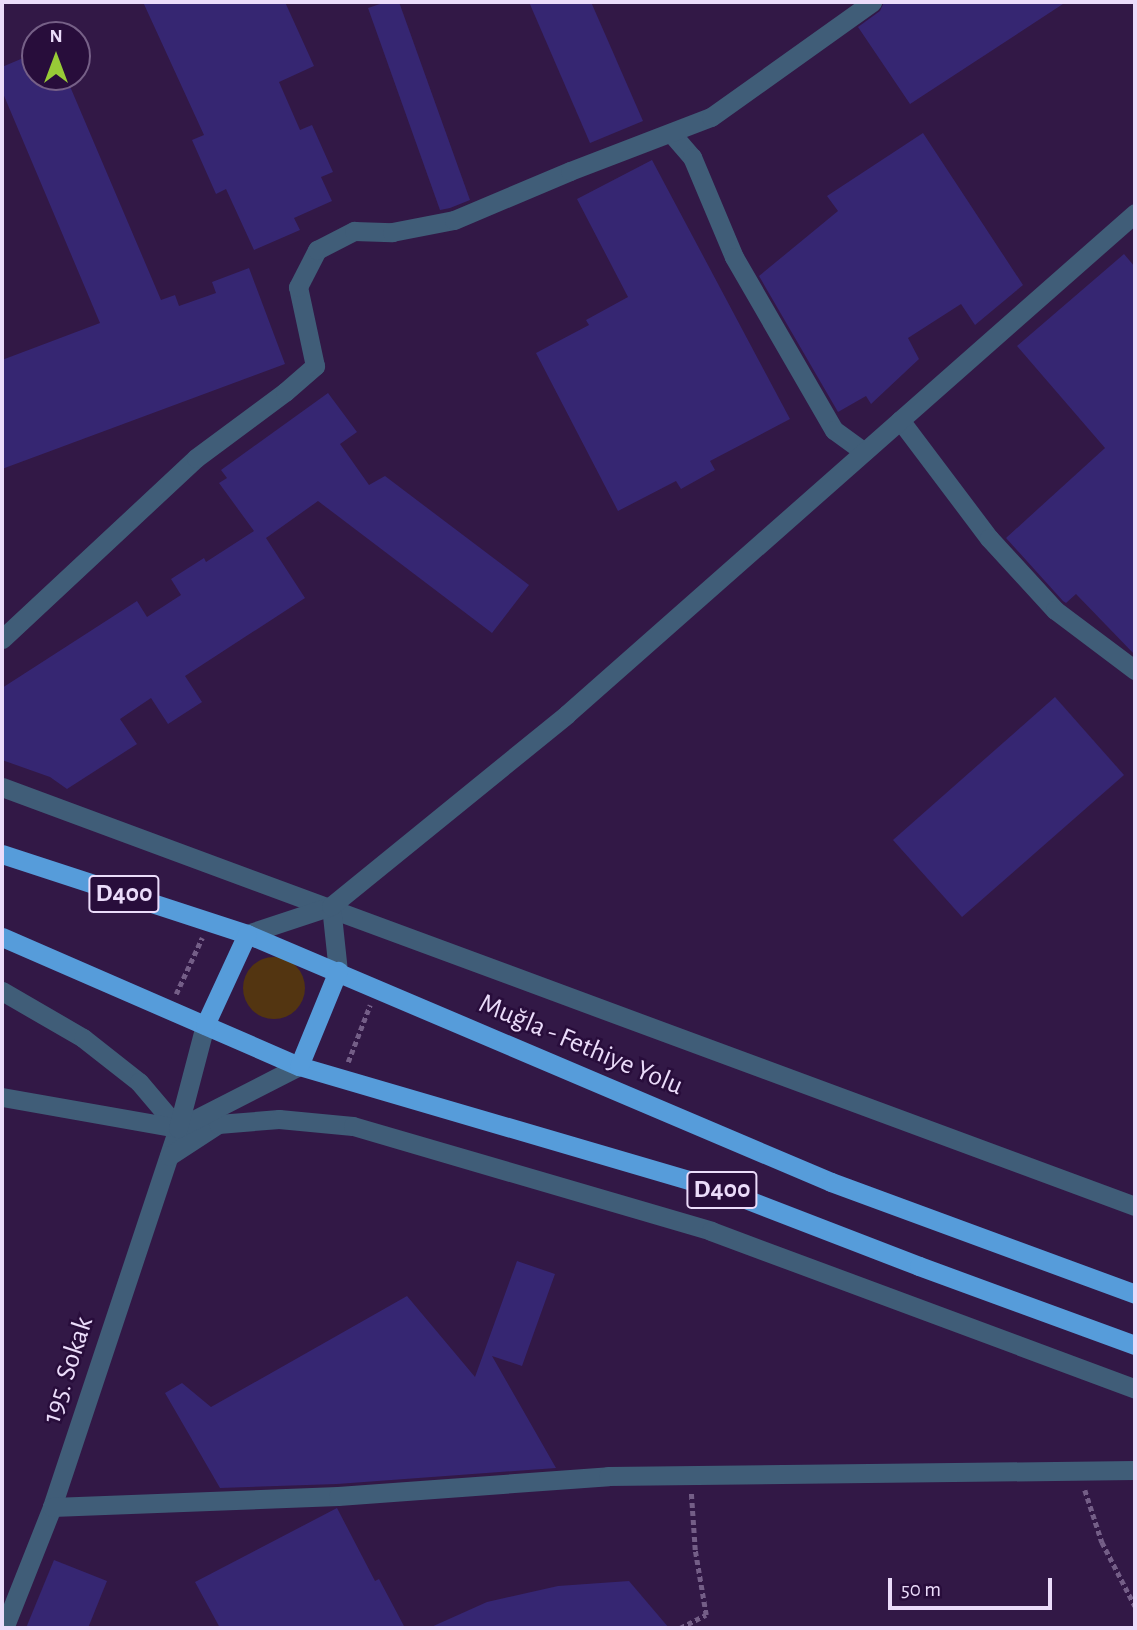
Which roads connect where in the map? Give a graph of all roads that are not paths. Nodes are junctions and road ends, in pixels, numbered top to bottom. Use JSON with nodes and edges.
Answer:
{"nodes":[{"id":1,"x":872,"y":2,"type":"edge"},
{"id":2,"x":671,"y":133,"type":"junction"},
{"id":3,"x":1135,"y":213,"type":"edge"},
{"id":4,"x":900,"y":420,"type":"junction"},
{"id":5,"x":864,"y":452,"type":"junction"},
{"id":6,"x":2,"y":639,"type":"edge"},
{"id":7,"x":1135,"y":670,"type":"edge"},
{"id":8,"x":2,"y":787,"type":"edge"},
{"id":9,"x":2,"y":854,"type":"edge"},
{"id":10,"x":331,"y":906,"type":"junction"},
{"id":11,"x":247,"y":934,"type":"junction"},
{"id":12,"x":2,"y":937,"type":"edge"},
{"id":13,"x":338,"y":971,"type":"junction"},
{"id":14,"x":2,"y":991,"type":"edge"},
{"id":15,"x":205,"y":1025,"type":"junction"},
{"id":16,"x":299,"y":1066,"type":"junction"},
{"id":17,"x":2,"y":1097,"type":"edge"},
{"id":18,"x":178,"y":1128,"type":"junction"},
{"id":19,"x":169,"y":1156,"type":"junction"},
{"id":20,"x":1135,"y":1206,"type":"edge"},
{"id":21,"x":1135,"y":1294,"type":"edge"},
{"id":22,"x":1135,"y":1345,"type":"edge"},
{"id":23,"x":1135,"y":1389,"type":"edge"},
{"id":24,"x":1135,"y":1470,"type":"edge"},
{"id":25,"x":52,"y":1507,"type":"junction"},
{"id":26,"x":4,"y":1628,"type":"edge"}],
"edges":[{"from":1,"to":2,"type":"street"},
{"from":2,"to":5,"type":"street"},
{"from":2,"to":6,"type":"street"},
{"from":3,"to":4,"type":"street"},
{"from":4,"to":5,"type":"street"},
{"from":4,"to":7,"type":"street"},
{"from":5,"to":10,"type":"street"},
{"from":8,"to":10,"type":"street"},
{"from":9,"to":11,"type":"highway","name":"Muğla - Fethiye Yolu","number":"D400"},
{"from":10,"to":11,"type":"street"},
{"from":10,"to":13,"type":"street"},
{"from":10,"to":20,"type":"street"},
{"from":11,"to":13,"type":"highway","name":"Muğla - Fethiye Yolu","number":"D400"},
{"from":11,"to":15,"type":"highway"},
{"from":12,"to":15,"type":"highway","number":"D400"},
{"from":13,"to":16,"type":"highway"},
{"from":13,"to":21,"type":"highway","name":"Muğla - Fethiye Yolu","number":"D400"},
{"from":14,"to":18,"type":"street"},
{"from":15,"to":16,"type":"highway","number":"D400"},
{"from":15,"to":18,"type":"street","name":"195. Sokak"},
{"from":16,"to":18,"type":"street"},
{"from":16,"to":22,"type":"highway","number":"D400"},
{"from":17,"to":18,"type":"street"},
{"from":18,"to":19,"type":"street","name":"195. Sokak"},
{"from":19,"to":23,"type":"street"},
{"from":19,"to":25,"type":"street","name":"195. Sokak"},
{"from":24,"to":25,"type":"street"},
{"from":25,"to":26,"type":"street","name":"195. Sokak"}]}
